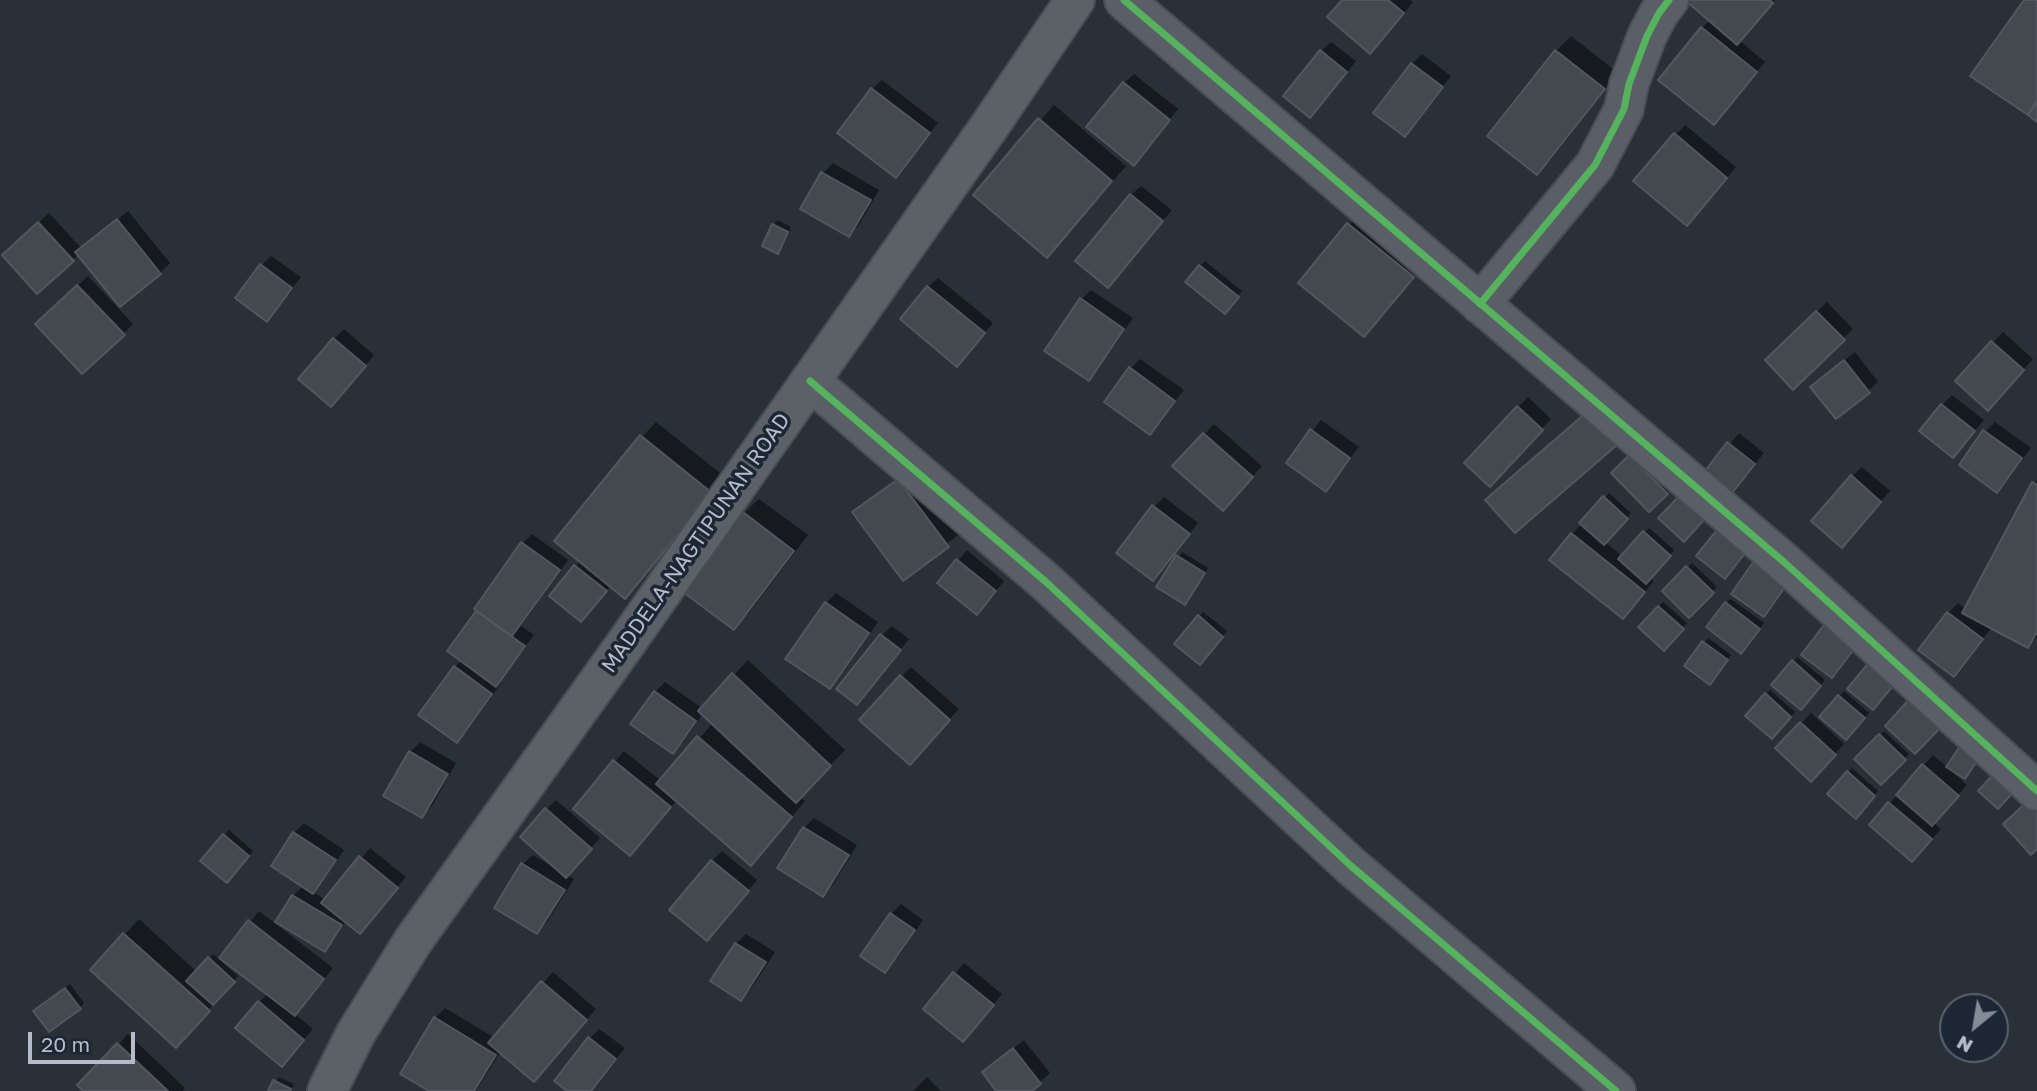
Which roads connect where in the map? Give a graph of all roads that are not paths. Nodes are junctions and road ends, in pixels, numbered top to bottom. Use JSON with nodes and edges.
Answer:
{"nodes":[{"id":1,"x":1075,"y":0,"type":"edge"},
{"id":2,"x":1124,"y":0,"type":"edge"},
{"id":3,"x":1669,"y":0,"type":"edge"},
{"id":4,"x":1480,"y":304,"type":"junction"},
{"id":5,"x":810,"y":381,"type":"junction"},
{"id":6,"x":2037,"y":791,"type":"edge"},
{"id":7,"x":327,"y":1091,"type":"edge"},
{"id":8,"x":1616,"y":1091,"type":"edge"}],
"edges":[{"from":1,"to":5,"type":"main road","name":"MADDELA-NAGTIPUNAN ROAD"},
{"from":2,"to":4,"type":"street"},
{"from":3,"to":4,"type":"street"},
{"from":4,"to":6,"type":"street"},
{"from":5,"to":7,"type":"main road","name":"MADDELA-NAGTIPUNAN ROAD"},
{"from":5,"to":8,"type":"street"}]}
